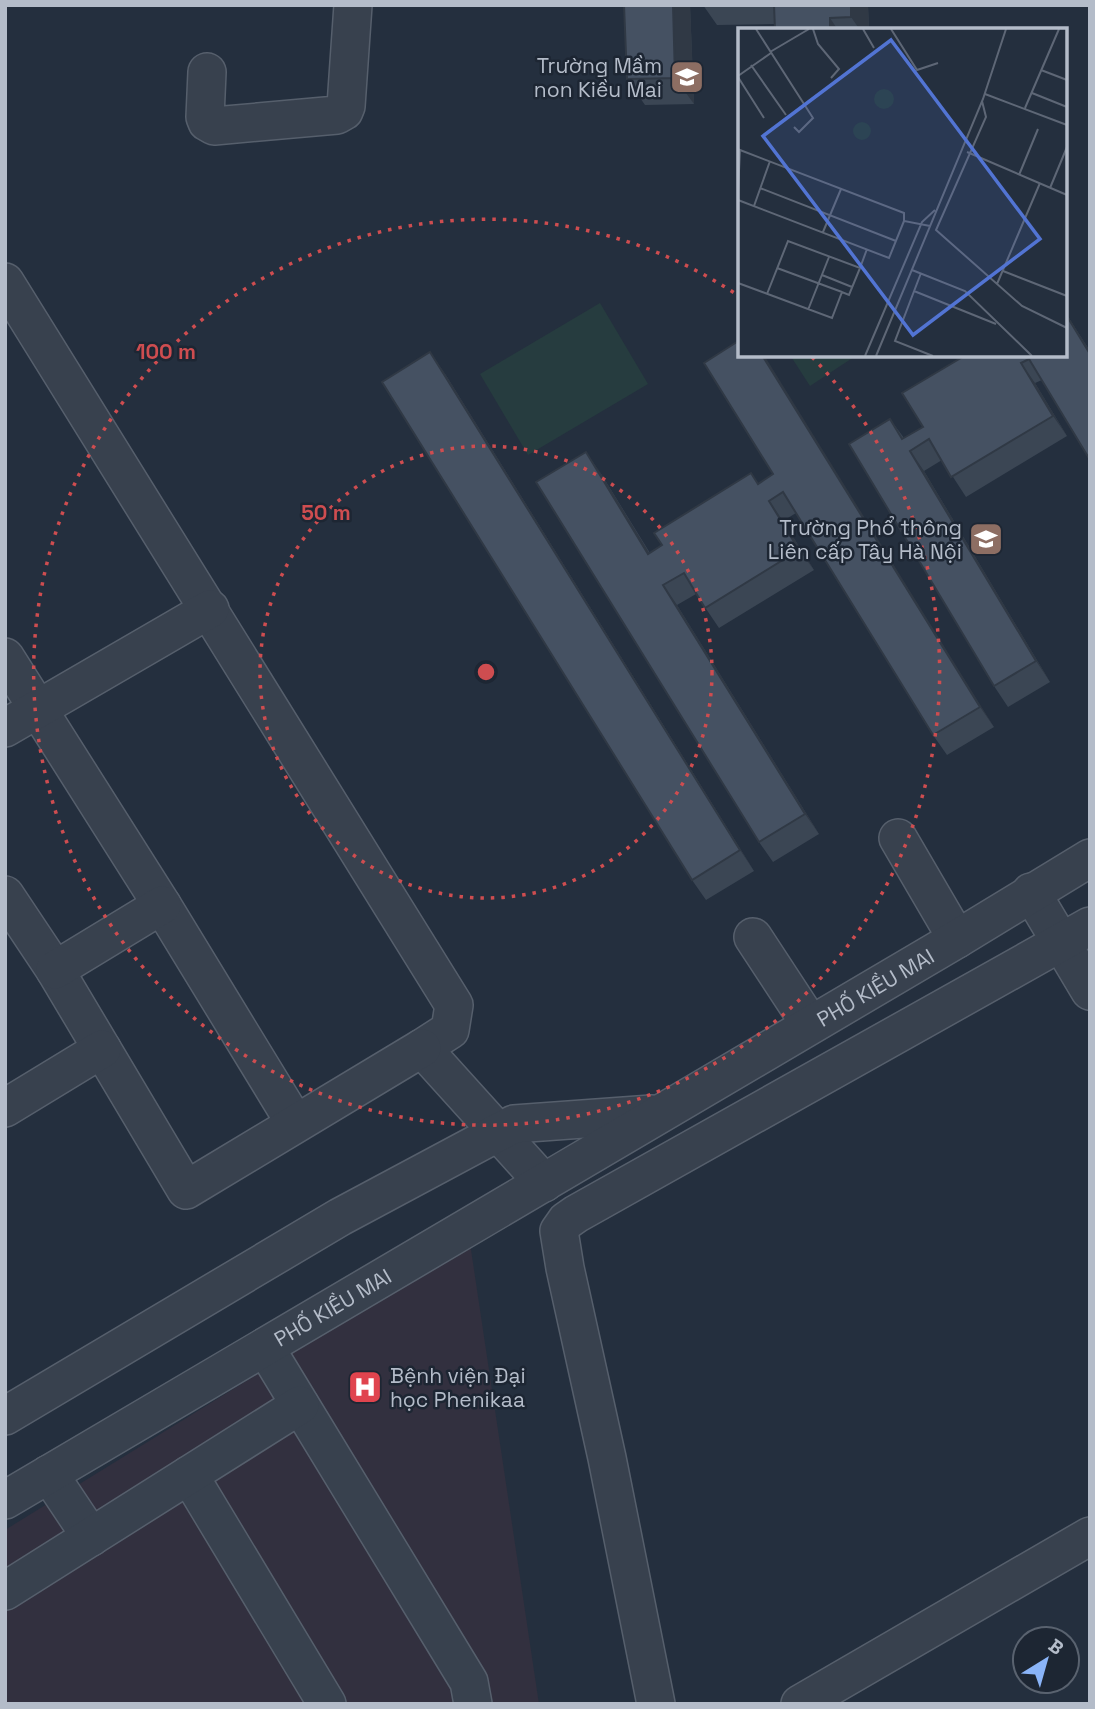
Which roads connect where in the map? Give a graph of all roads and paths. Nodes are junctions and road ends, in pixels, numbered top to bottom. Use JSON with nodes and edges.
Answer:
{"nodes":[{"id":1,"x":353,"y":5,"type":"edge"},
{"id":2,"x":207,"y":72,"type":"dead end"},
{"id":3,"x":5,"y":282,"type":"edge"},
{"id":4,"x":210,"y":609,"type":"junction"},
{"id":5,"x":5,"y":657,"type":"edge"},
{"id":6,"x":37,"y":709,"type":"junction"},
{"id":7,"x":5,"y":728,"type":"edge"},
{"id":8,"x":898,"y":838,"type":"dead end"},
{"id":9,"x":1090,"y":858,"type":"edge"},
{"id":10,"x":1031,"y":892,"type":"junction"},
{"id":11,"x":5,"y":895,"type":"edge"},
{"id":12,"x":162,"y":905,"type":"junction"},
{"id":13,"x":1076,"y":933,"type":"edge"},
{"id":14,"x":753,"y":937,"type":"dead end"},
{"id":15,"x":957,"y":939,"type":"junction"},
{"id":16,"x":55,"y":970,"type":"junction"},
{"id":17,"x":1090,"y":991,"type":"edge"},
{"id":18,"x":810,"y":1024,"type":"junction"},
{"id":19,"x":422,"y":1048,"type":"junction"},
{"id":20,"x":102,"y":1049,"type":"junction"},
{"id":21,"x":5,"y":1108,"type":"edge"},
{"id":22,"x":660,"y":1114,"type":"junction"},
{"id":23,"x":295,"y":1123,"type":"junction"},
{"id":24,"x":498,"y":1133,"type":"junction"},
{"id":25,"x":544,"y":1183,"type":"junction"},
{"id":26,"x":265,"y":1347,"type":"junction"},
{"id":27,"x":300,"y":1405,"type":"junction"},
{"id":28,"x":5,"y":1416,"type":"edge"},
{"id":29,"x":49,"y":1474,"type":"junction"},
{"id":30,"x":189,"y":1475,"type":"junction"},
{"id":31,"x":5,"y":1500,"type":"edge"},
{"id":32,"x":1090,"y":1536,"type":"edge"},
{"id":33,"x":91,"y":1537,"type":"junction"},
{"id":34,"x":5,"y":1591,"type":"edge"},
{"id":35,"x":327,"y":1704,"type":"edge"},
{"id":36,"x":472,"y":1704,"type":"edge"},
{"id":37,"x":656,"y":1704,"type":"edge"},
{"id":38,"x":800,"y":1704,"type":"edge"}],
"edges":[{"from":1,"to":2,"type":"street"},
{"from":3,"to":4,"type":"street"},
{"from":4,"to":6,"type":"street"},
{"from":4,"to":19,"type":"street"},
{"from":5,"to":6,"type":"street"},
{"from":6,"to":7,"type":"street"},
{"from":6,"to":12,"type":"street"},
{"from":8,"to":15,"type":"street"},
{"from":9,"to":10,"type":"street","name":"PHỐ KIỀU MAI"},
{"from":10,"to":13,"type":"street"},
{"from":10,"to":15,"type":"street","name":"PHỐ KIỀU MAI"},
{"from":11,"to":16,"type":"street"},
{"from":12,"to":16,"type":"street"},
{"from":12,"to":23,"type":"street"},
{"from":13,"to":17,"type":"street"},
{"from":13,"to":37,"type":"street"},
{"from":14,"to":18,"type":"street"},
{"from":15,"to":18,"type":"street","name":"PHỐ KIỀU MAI"},
{"from":16,"to":20,"type":"street"},
{"from":18,"to":22,"type":"street","name":"PHỐ KIỀU MAI"},
{"from":19,"to":23,"type":"street"},
{"from":19,"to":24,"type":"street"},
{"from":20,"to":21,"type":"street"},
{"from":20,"to":23,"type":"street"},
{"from":22,"to":24,"type":"street","name":"PHỐ KIỀU MAI"},
{"from":22,"to":25,"type":"street","name":"PHỐ KIỀU MAI"},
{"from":24,"to":25,"type":"street"},
{"from":24,"to":28,"type":"street","name":"PHỐ KIỀU MAI"},
{"from":25,"to":26,"type":"street","name":"PHỐ KIỀU MAI"},
{"from":26,"to":27,"type":"street"},
{"from":26,"to":29,"type":"street","name":"PHỐ KIỀU MAI"},
{"from":27,"to":30,"type":"street"},
{"from":27,"to":36,"type":"street"},
{"from":29,"to":31,"type":"street","name":"PHỐ KIỀU MAI"},
{"from":29,"to":33,"type":"street"},
{"from":30,"to":33,"type":"street"},
{"from":30,"to":35,"type":"street"},
{"from":32,"to":38,"type":"street"},
{"from":33,"to":34,"type":"street"}]}
